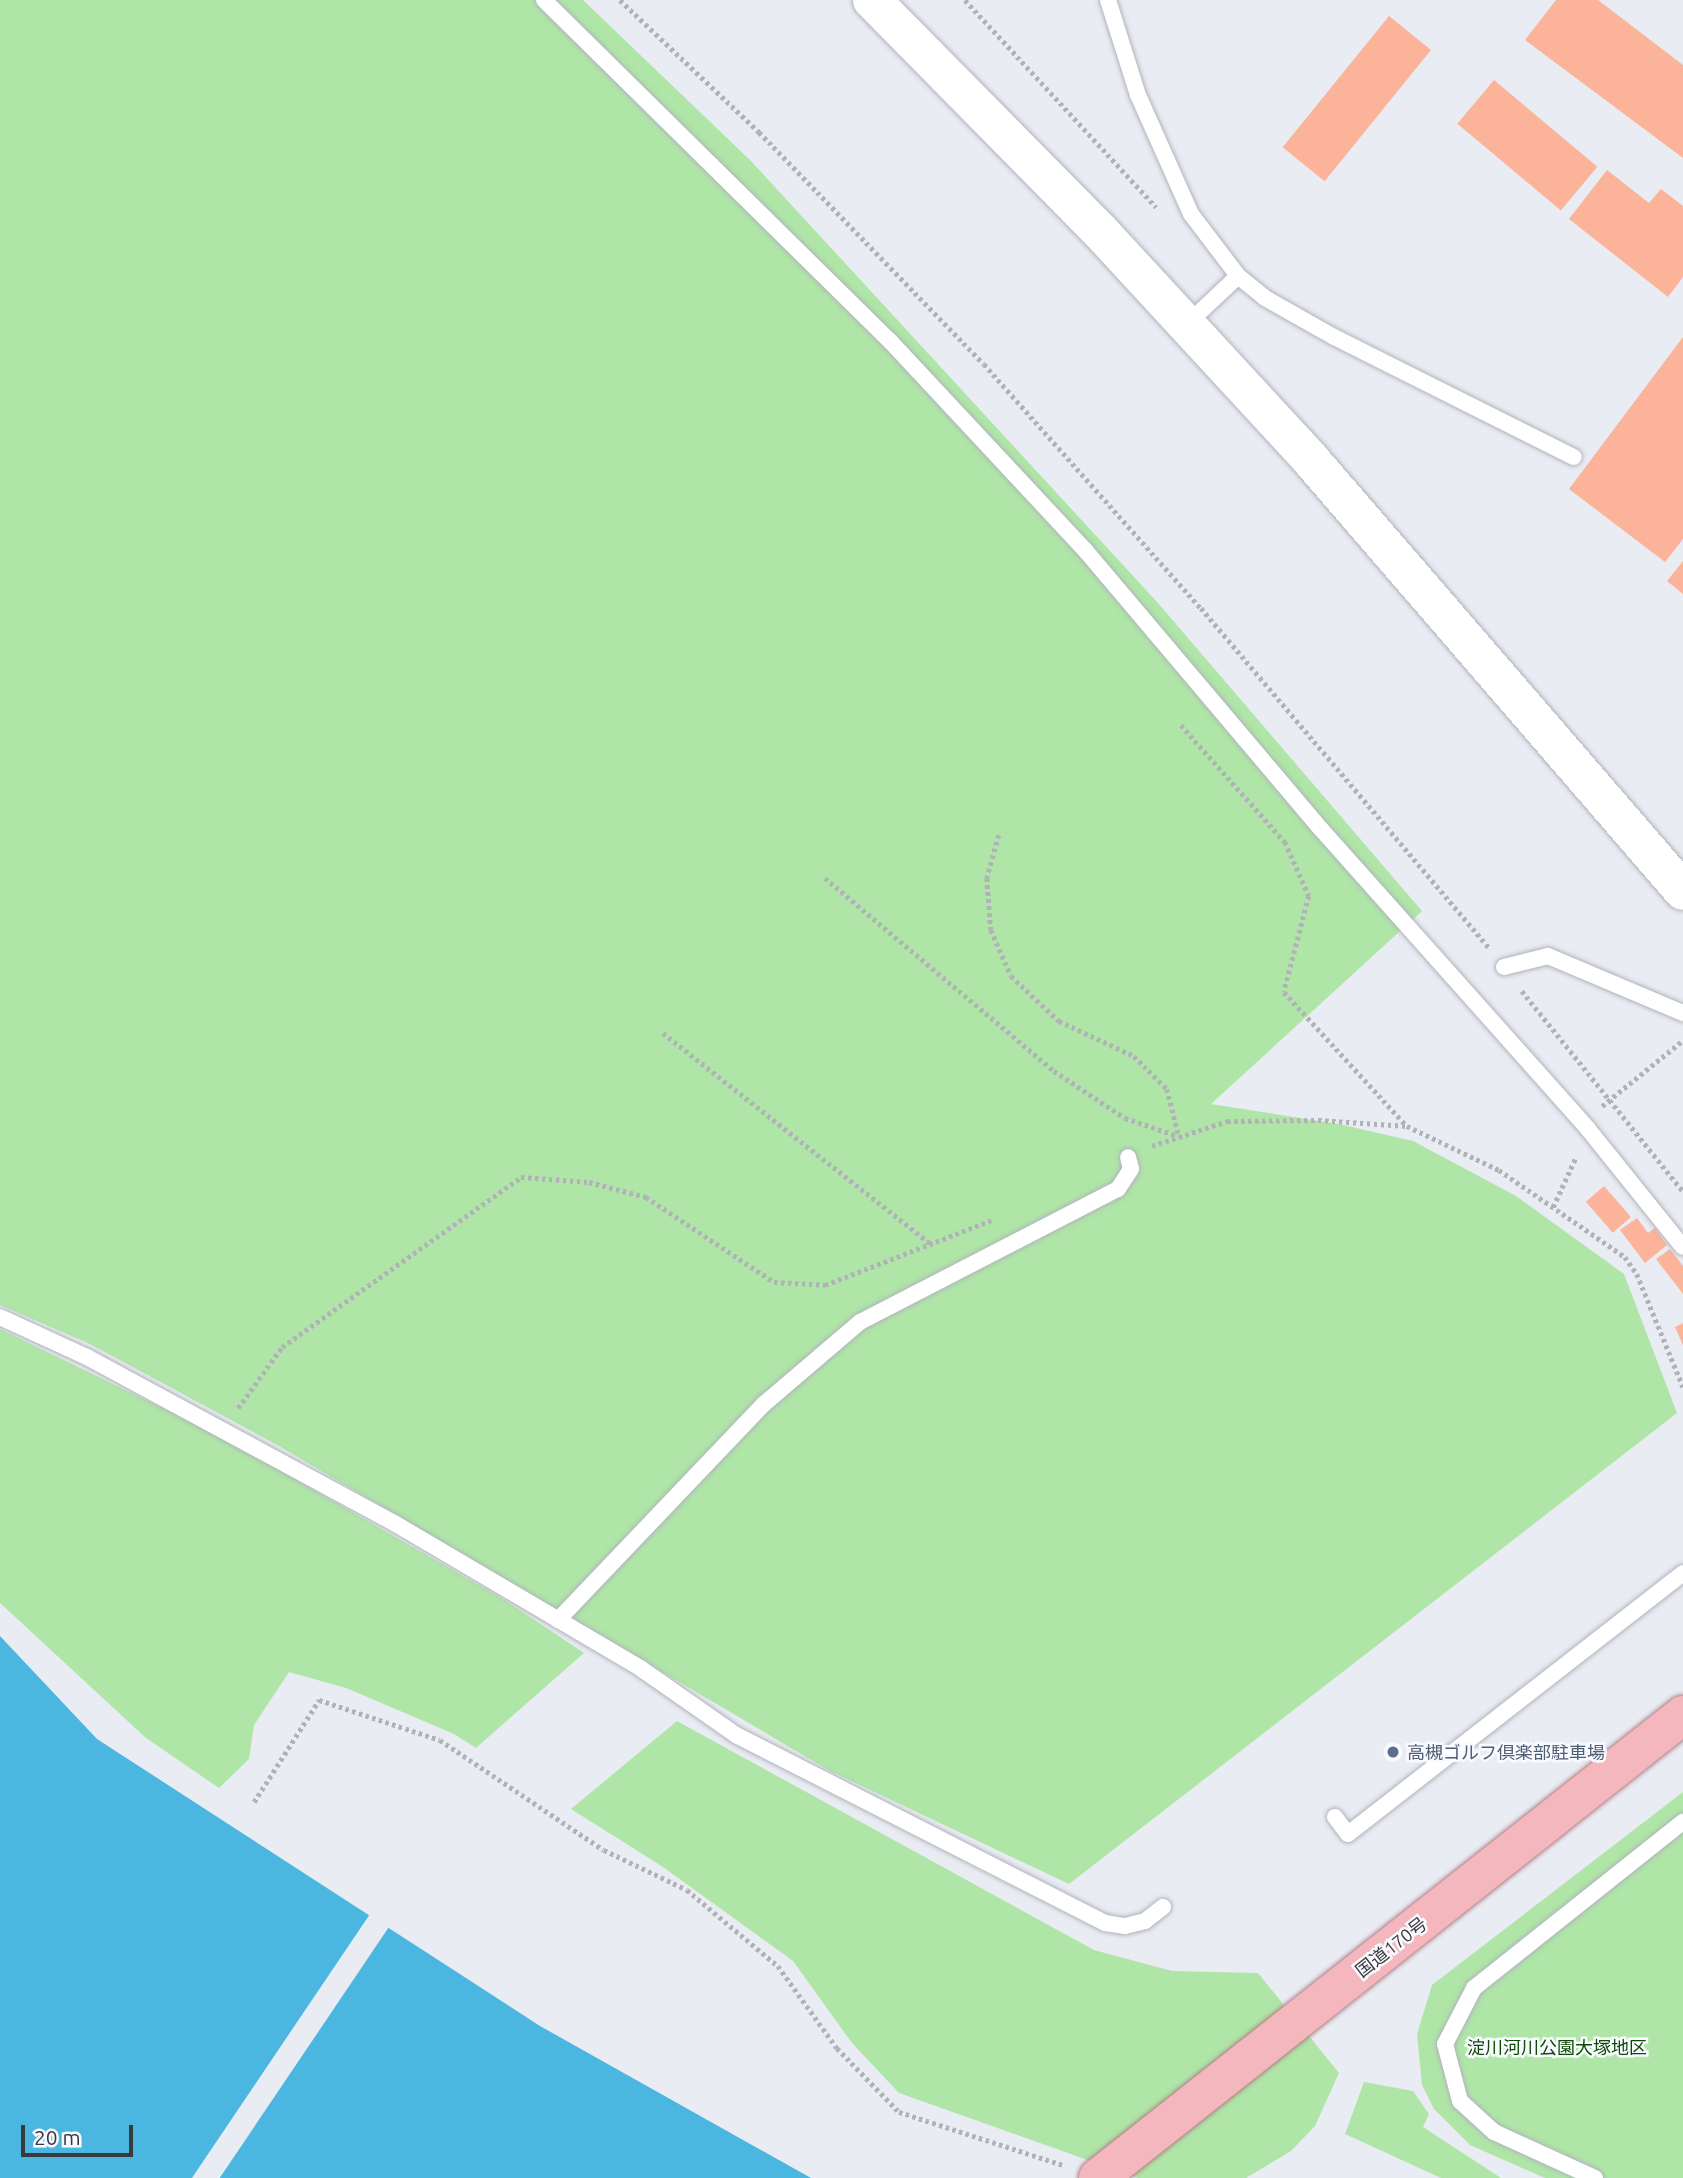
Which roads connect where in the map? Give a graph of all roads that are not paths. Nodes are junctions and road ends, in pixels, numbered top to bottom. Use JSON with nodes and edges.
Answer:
{"nodes":[{"id":1,"x":544,"y":0,"type":"edge"},
{"id":2,"x":872,"y":0,"type":"edge"},
{"id":3,"x":1108,"y":0,"type":"edge"},
{"id":4,"x":1238,"y":276,"type":"junction"},
{"id":5,"x":1185,"y":326,"type":"junction"},
{"id":6,"x":1574,"y":457,"type":"dead end"},
{"id":7,"x":1683,"y":891,"type":"edge"},
{"id":8,"x":1504,"y":967,"type":"road end"},
{"id":9,"x":1683,"y":1013,"type":"edge"},
{"id":10,"x":1128,"y":1157,"type":"road end"},
{"id":11,"x":1683,"y":1247,"type":"edge"},
{"id":12,"x":0,"y":1317,"type":"edge"},
{"id":13,"x":1683,"y":1573,"type":"edge"},
{"id":14,"x":558,"y":1620,"type":"junction"},
{"id":15,"x":1683,"y":1715,"type":"edge"},
{"id":16,"x":1335,"y":1817,"type":"dead end"},
{"id":17,"x":1683,"y":1822,"type":"edge"},
{"id":18,"x":1163,"y":1907,"type":"dead end"},
{"id":19,"x":1082,"y":2172,"type":"edge"},
{"id":20,"x":1595,"y":2178,"type":"edge"}],
"edges":[{"from":1,"to":11,"type":"lane"},
{"from":2,"to":5,"type":"street"},
{"from":3,"to":4,"type":"lane"},
{"from":4,"to":5,"type":"lane"},
{"from":4,"to":6,"type":"lane"},
{"from":5,"to":7,"type":"street"},
{"from":8,"to":9,"type":"lane"},
{"from":10,"to":14,"type":"lane"},
{"from":12,"to":14,"type":"lane"},
{"from":13,"to":16,"type":"lane"},
{"from":14,"to":18,"type":"lane"},
{"from":15,"to":19,"type":"highway","name":"国道170号","bridge":true},
{"from":17,"to":20,"type":"lane"}]}
